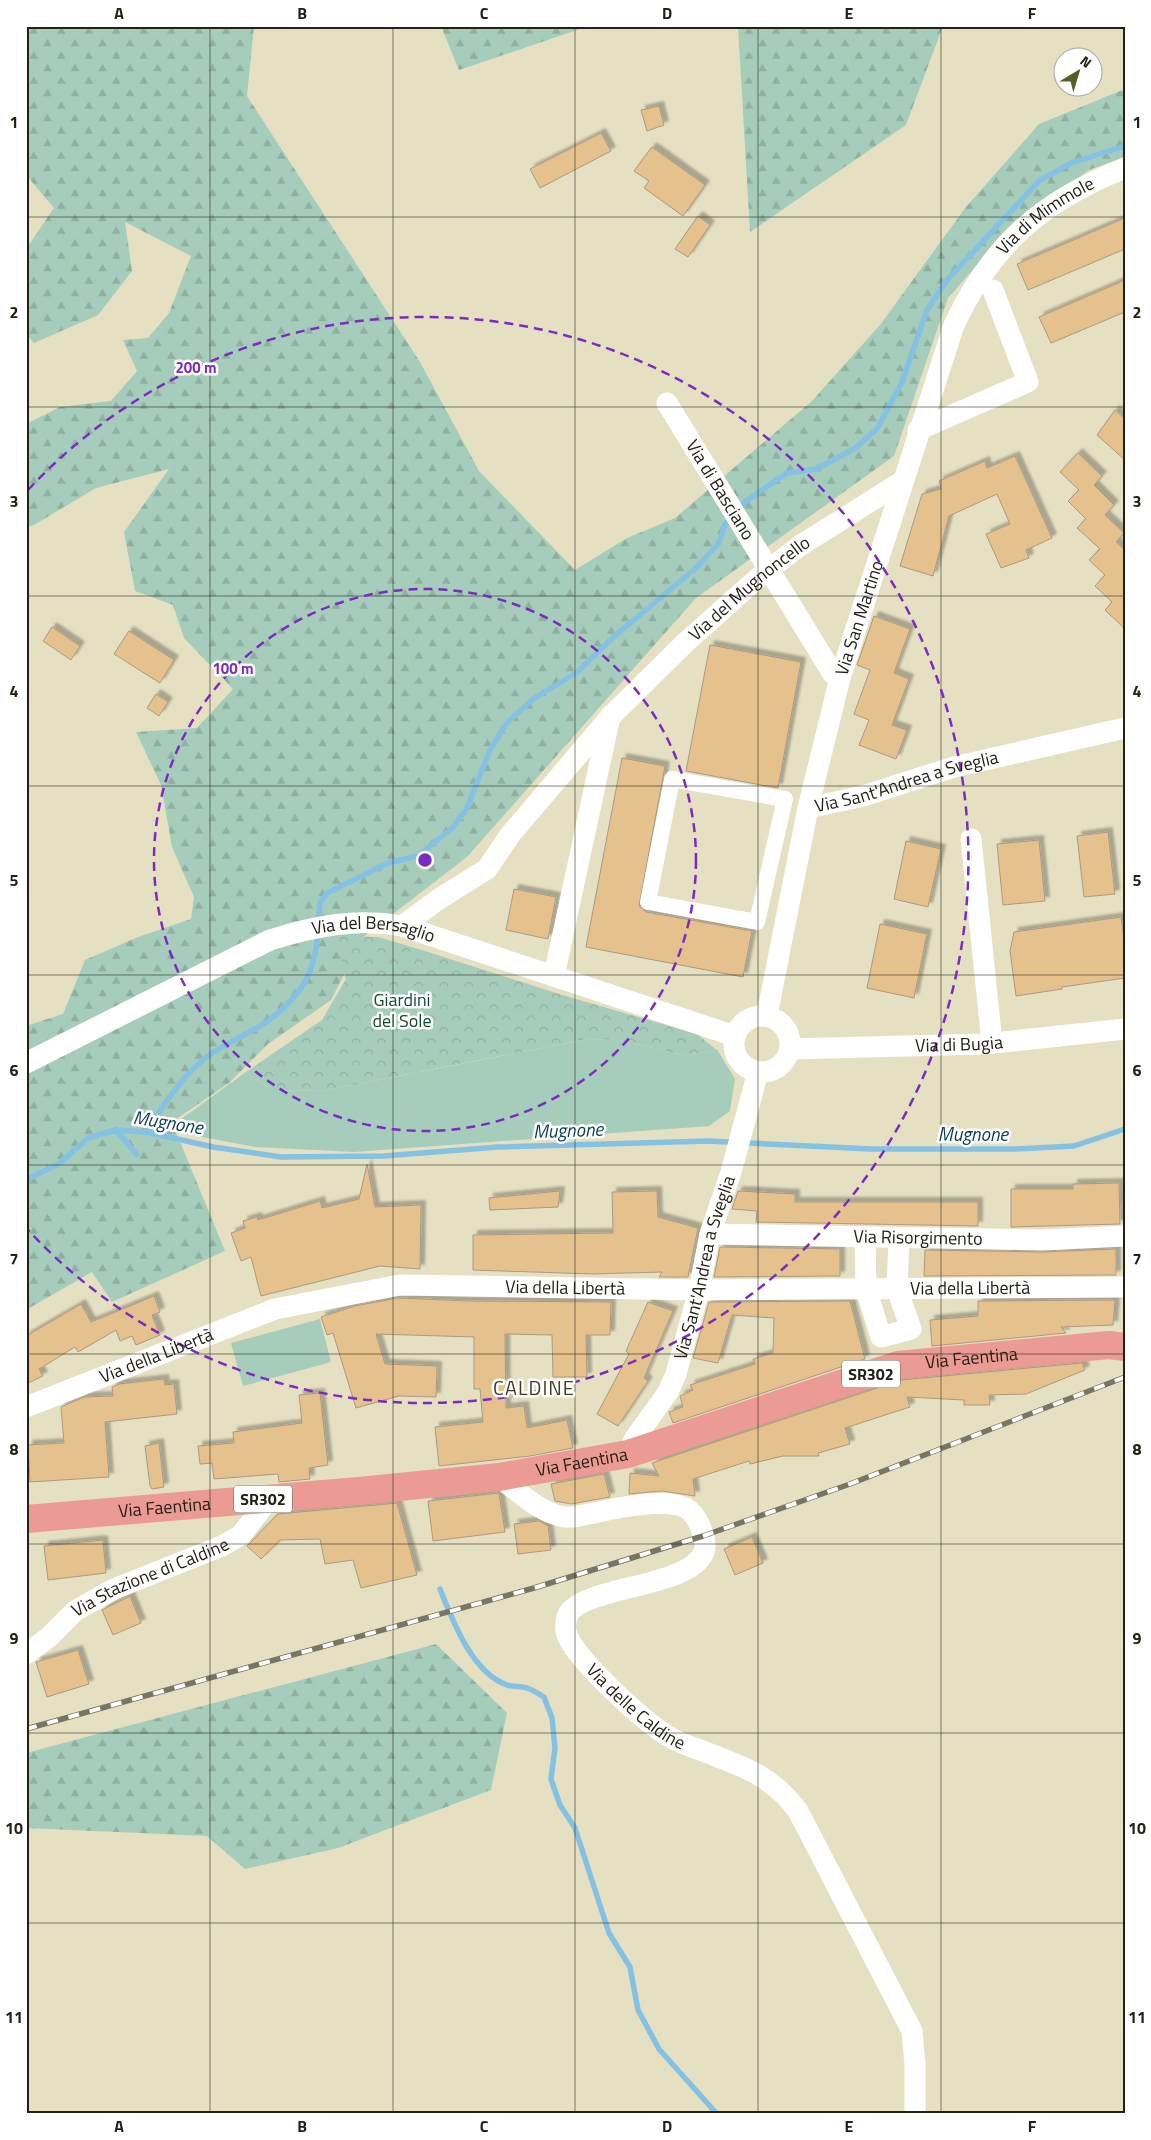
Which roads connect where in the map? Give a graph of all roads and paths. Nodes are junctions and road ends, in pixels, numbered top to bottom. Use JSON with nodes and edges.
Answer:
{"nodes":[{"id":1,"x":1125,"y":168,"type":"edge"},
{"id":2,"x":986,"y":284,"type":"junction"},
{"id":3,"x":667,"y":403,"type":"dead end"},
{"id":4,"x":918,"y":430,"type":"junction"},
{"id":5,"x":903,"y":482,"type":"junction"},
{"id":6,"x":768,"y":570,"type":"junction"},
{"id":7,"x":840,"y":678,"type":"junction"},
{"id":8,"x":610,"y":716,"type":"junction"},
{"id":9,"x":1125,"y":728,"type":"edge"},
{"id":10,"x":672,"y":779,"type":"joint"},
{"id":11,"x":808,"y":808,"type":"junction"},
{"id":12,"x":971,"y":839,"type":"dead end"},
{"id":13,"x":402,"y":926,"type":"junction"},
{"id":14,"x":554,"y":976,"type":"junction"},
{"id":15,"x":767,"y":1015,"type":"junction"},
{"id":16,"x":1125,"y":1029,"type":"edge"},
{"id":17,"x":734,"y":1036,"type":"junction"},
{"id":18,"x":992,"y":1043,"type":"junction"},
{"id":19,"x":791,"y":1049,"type":"junction"},
{"id":20,"x":26,"y":1063,"type":"edge"},
{"id":21,"x":758,"y":1072,"type":"junction"},
{"id":22,"x":710,"y":1234,"type":"junction"},
{"id":23,"x":1125,"y":1236,"type":"edge"},
{"id":24,"x":865,"y":1237,"type":"junction"},
{"id":25,"x":899,"y":1238,"type":"junction"},
{"id":26,"x":1125,"y":1287,"type":"edge"},
{"id":27,"x":866,"y":1289,"type":"junction"},
{"id":28,"x":897,"y":1289,"type":"junction"},
{"id":29,"x":699,"y":1290,"type":"junction"},
{"id":30,"x":1125,"y":1347,"type":"edge"},
{"id":31,"x":26,"y":1407,"type":"edge"},
{"id":32,"x":628,"y":1454,"type":"junction"},
{"id":33,"x":499,"y":1477,"type":"junction"},
{"id":34,"x":269,"y":1499,"type":"junction"},
{"id":35,"x":26,"y":1519,"type":"edge"},
{"id":36,"x":26,"y":1654,"type":"edge"},
{"id":37,"x":915,"y":2114,"type":"edge"}],
"edges":[{"from":1,"to":2,"type":"street","name":"Via di Mimmole"},
{"from":2,"to":4,"type":"street","name":"Via San Martino"},
{"from":2,"to":4,"type":"street"},
{"from":3,"to":6,"type":"street","name":"Via di Basciano"},
{"from":4,"to":5,"type":"street","name":"Via San Martino"},
{"from":5,"to":6,"type":"street","name":"Via del Mugnoncello"},
{"from":5,"to":7,"type":"street","name":"Via San Martino"},
{"from":6,"to":7,"type":"street","name":"Via di Basciano"},
{"from":6,"to":8,"type":"street","name":"Via del Mugnoncello"},
{"from":7,"to":11,"type":"street","name":"Via San Martino"},
{"from":8,"to":13,"type":"street","name":"Via del Mugnoncello"},
{"from":8,"to":14,"type":"street"},
{"from":9,"to":11,"type":"street","name":"Via Sant'Andrea a Sveglia"},
{"from":10,"to":10,"type":"street"},
{"from":11,"to":15,"type":"street","name":"Via Sant'Andrea a Sveglia"},
{"from":12,"to":18,"type":"street"},
{"from":13,"to":14,"type":"street","name":"Via del Bersaglio"},
{"from":13,"to":20,"type":"street","name":"Via del Bersaglio"},
{"from":14,"to":17,"type":"street","name":"Via del Bersaglio"},
{"from":15,"to":17,"type":"street"},
{"from":15,"to":19,"type":"street"},
{"from":16,"to":18,"type":"street","name":"Via di Bugia"},
{"from":17,"to":21,"type":"street"},
{"from":18,"to":19,"type":"street","name":"Via di Bugia"},
{"from":19,"to":21,"type":"street"},
{"from":21,"to":22,"type":"street","name":"Via Sant'Andrea a Sveglia"},
{"from":22,"to":24,"type":"street","name":"Via Risorgimento"},
{"from":22,"to":29,"type":"street","name":"Via Sant'Andrea a Sveglia"},
{"from":23,"to":25,"type":"street","name":"Via Risorgimento"},
{"from":24,"to":25,"type":"street","name":"Via Risorgimento"},
{"from":24,"to":27,"type":"street"},
{"from":25,"to":28,"type":"street"},
{"from":26,"to":28,"type":"street","name":"Via della Libertà"},
{"from":27,"to":28,"type":"street","name":"Via della Libertà"},
{"from":27,"to":28,"type":"street"},
{"from":27,"to":29,"type":"street","name":"Via della Libertà"},
{"from":29,"to":31,"type":"street","name":"Via della Libertà"},
{"from":29,"to":32,"type":"street","name":"Via Sant'Andrea a Sveglia"},
{"from":30,"to":32,"type":"main road","name":"Via Faentina","number":"SR302"},
{"from":32,"to":33,"type":"main road","name":"Via Faentina","number":"SR302"},
{"from":33,"to":34,"type":"main road","name":"Via Faentina","number":"SR302"},
{"from":33,"to":37,"type":"street","name":"Via delle Caldine"},
{"from":34,"to":35,"type":"main road","name":"Via Faentina","number":"SR302"},
{"from":34,"to":36,"type":"street","name":"Via Stazione di Caldine"}]}
